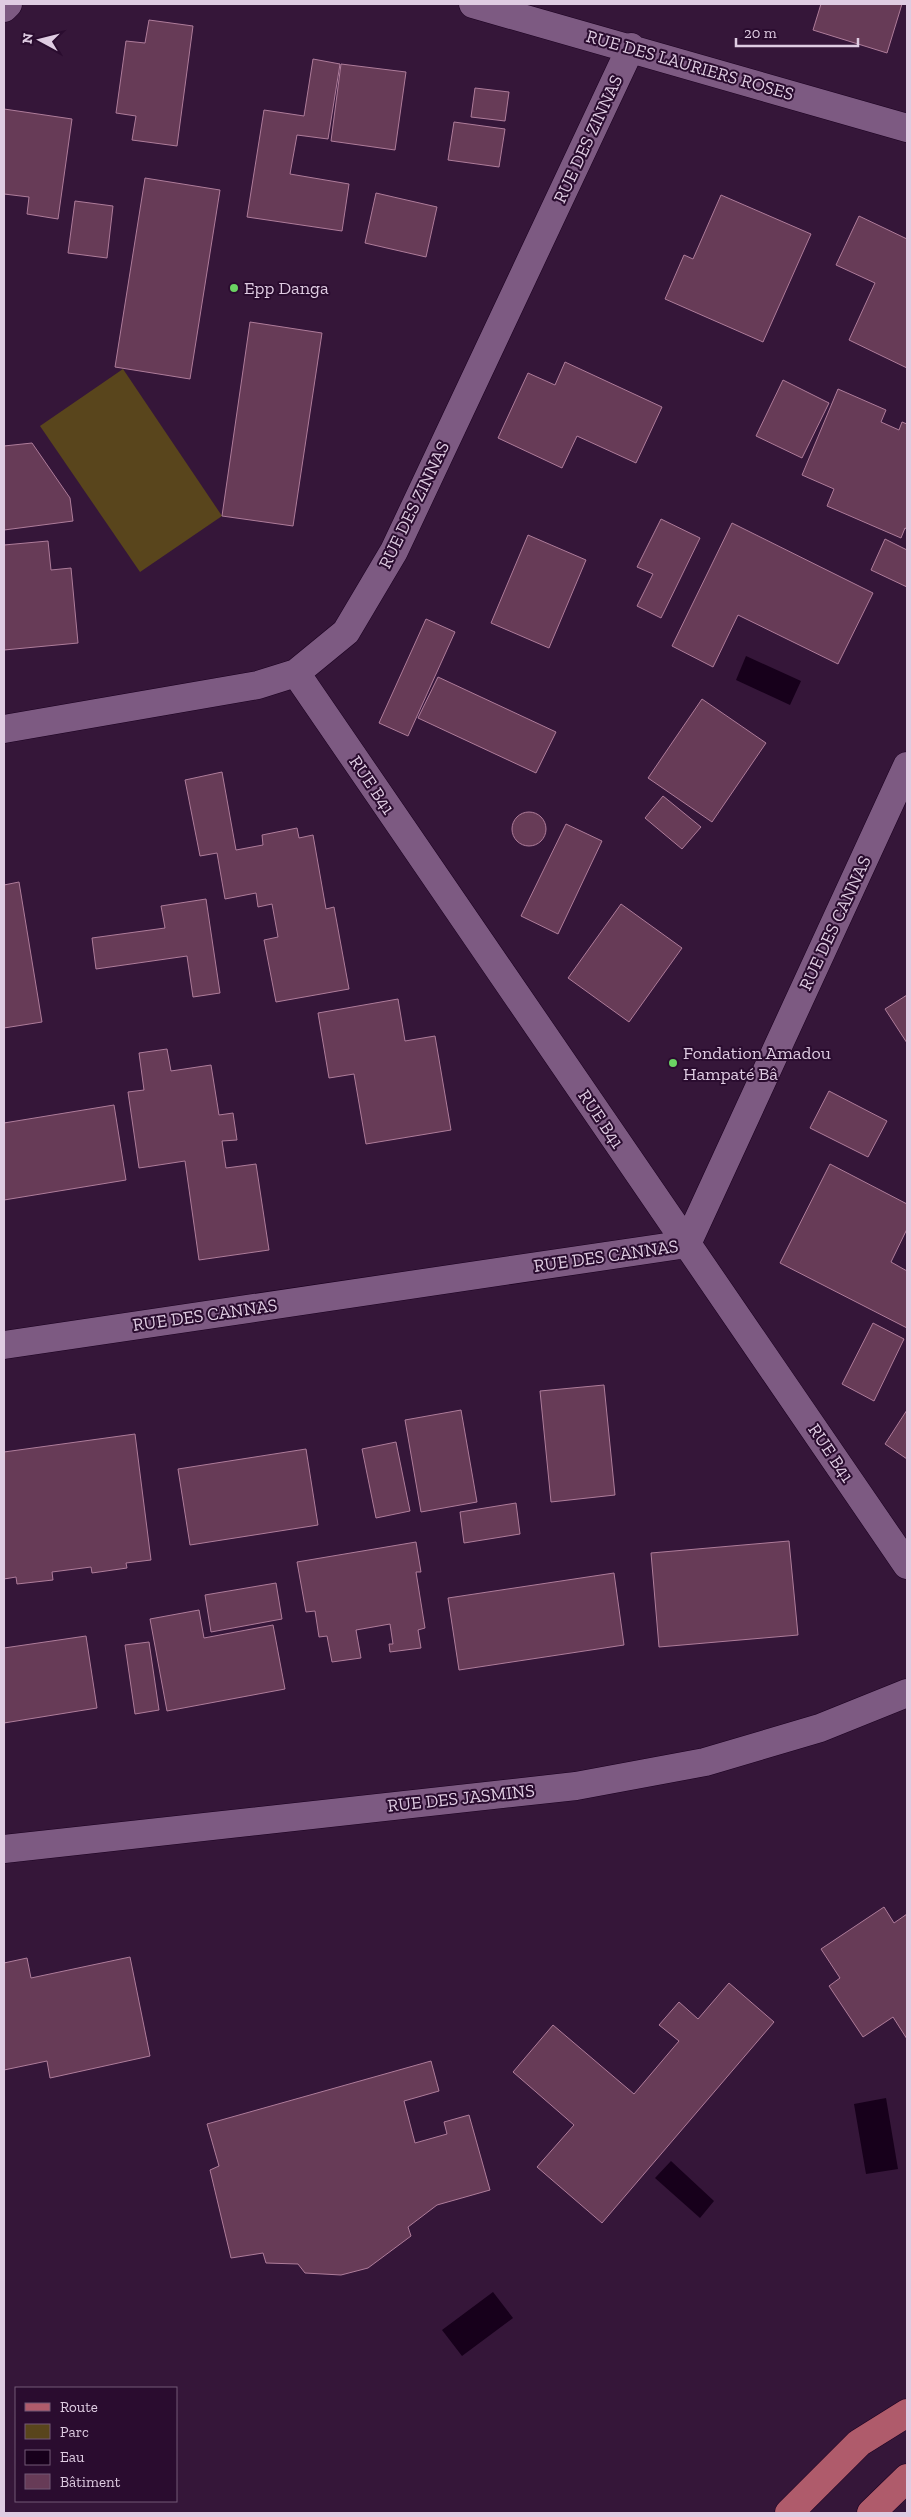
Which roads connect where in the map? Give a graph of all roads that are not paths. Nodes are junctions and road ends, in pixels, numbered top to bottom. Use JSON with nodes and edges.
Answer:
{"nodes":[{"id":1,"x":8,"y":4,"type":"edge"},
{"id":2,"x":473,"y":4,"type":"edge"},
{"id":3,"x":4,"y":8,"type":"edge"},
{"id":4,"x":631,"y":47,"type":"junction"},
{"id":5,"x":907,"y":128,"type":"edge"},
{"id":6,"x":296,"y":673,"type":"junction"},
{"id":7,"x":4,"y":729,"type":"edge"},
{"id":8,"x":907,"y":766,"type":"edge"},
{"id":9,"x":687,"y":1244,"type":"junction"},
{"id":10,"x":4,"y":1345,"type":"edge"},
{"id":11,"x":907,"y":1564,"type":"edge"},
{"id":12,"x":907,"y":1693,"type":"edge"},
{"id":13,"x":4,"y":1850,"type":"edge"},
{"id":14,"x":907,"y":2413,"type":"edge"},
{"id":15,"x":907,"y":2478,"type":"edge"},
{"id":16,"x":789,"y":2513,"type":"edge"},
{"id":17,"x":871,"y":2513,"type":"edge"}],
"edges":[{"from":1,"to":3,"type":"street"},
{"from":2,"to":4,"type":"street","name":"RUE DES LAURIERS ROSES"},
{"from":4,"to":5,"type":"street","name":"RUE DES LAURIERS ROSES"},
{"from":4,"to":6,"type":"street","name":"RUE DES ZINNAS"},
{"from":6,"to":7,"type":"street","name":"RUE DES ZINNAS"},
{"from":6,"to":9,"type":"street","name":"RUE B41"},
{"from":8,"to":9,"type":"street","name":"RUE DES CANNAS"},
{"from":9,"to":10,"type":"street","name":"RUE DES CANNAS"},
{"from":9,"to":11,"type":"street","name":"RUE B41"},
{"from":12,"to":13,"type":"street","name":"RUE DES JASMINS"},
{"from":14,"to":16,"type":"main road"},
{"from":15,"to":17,"type":"main road"}]}
